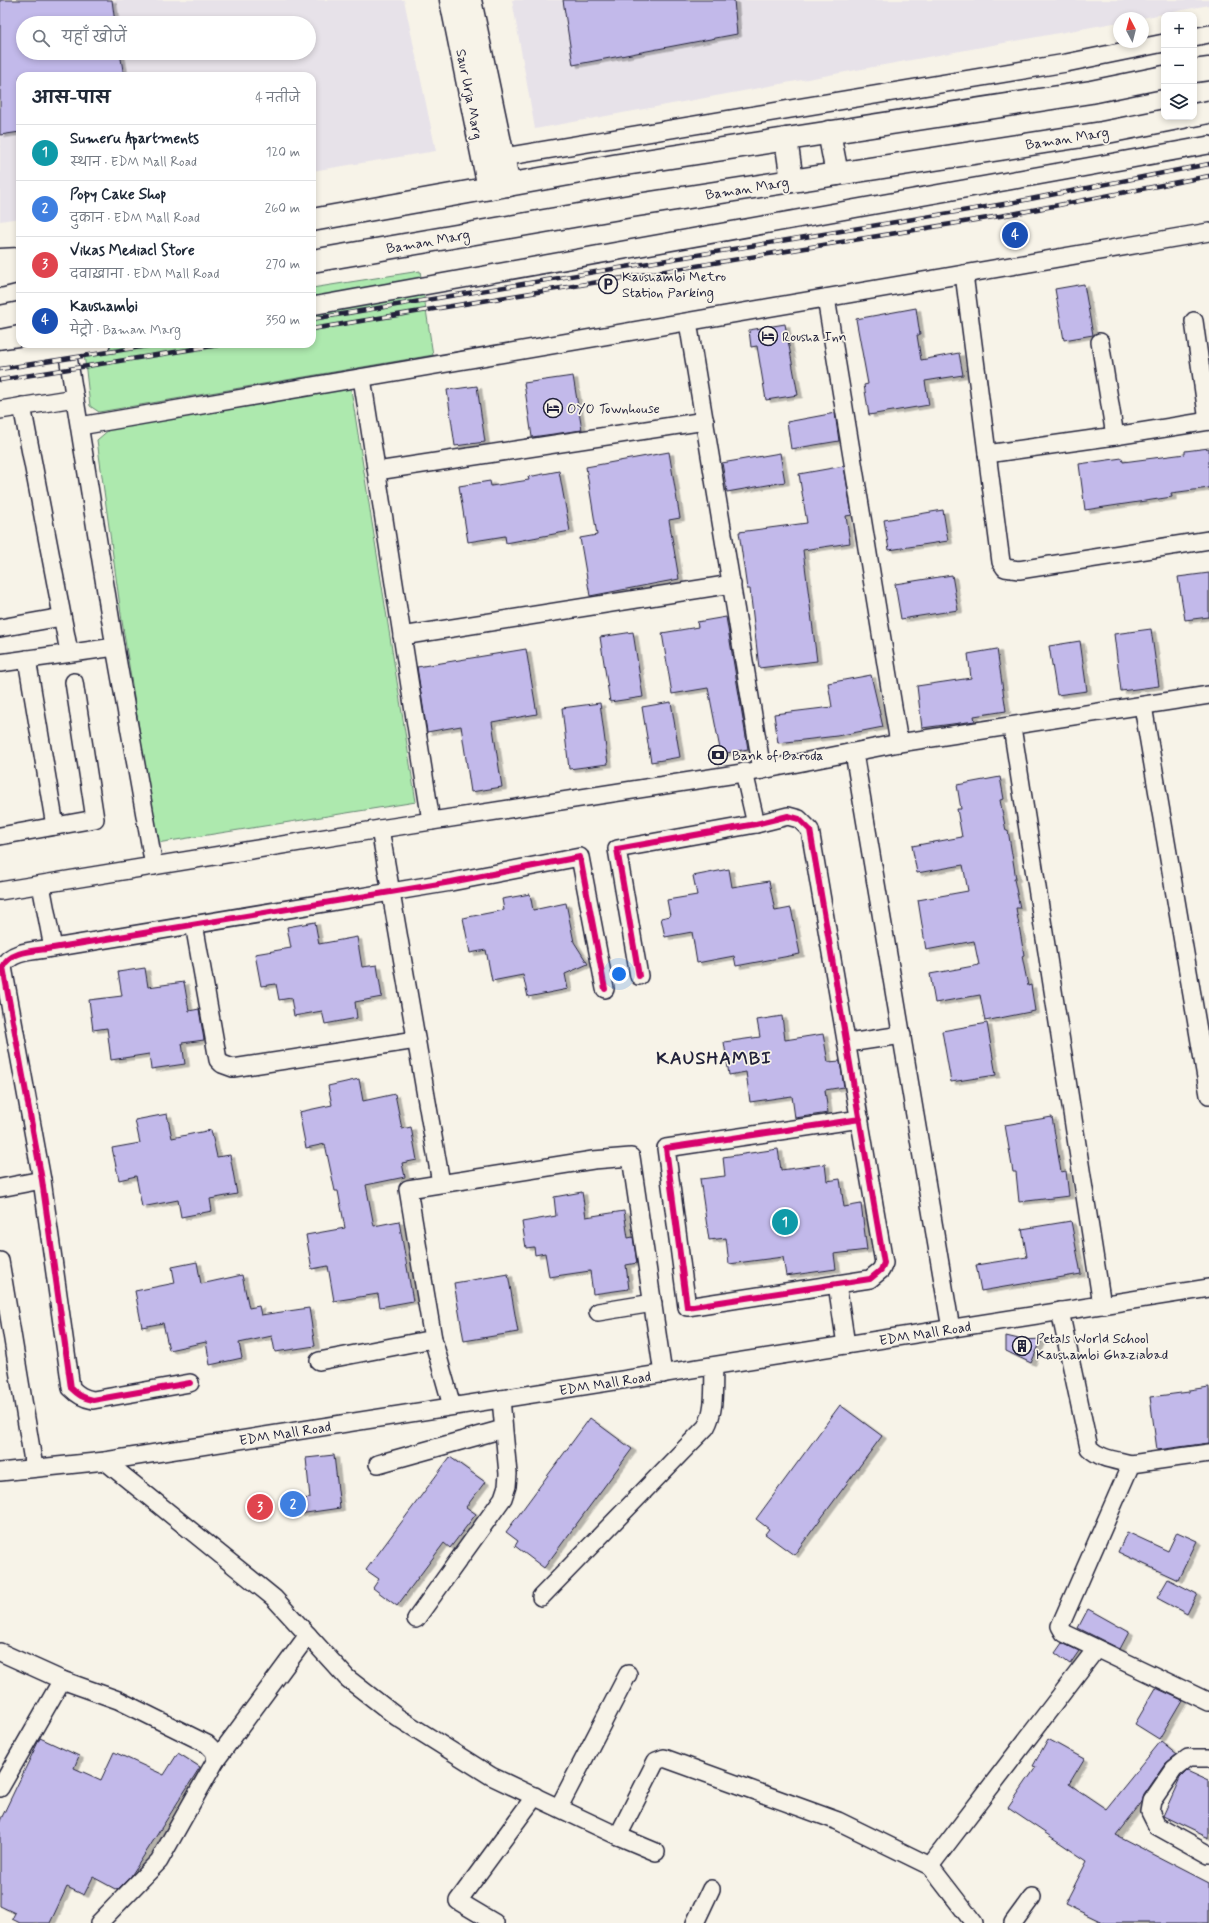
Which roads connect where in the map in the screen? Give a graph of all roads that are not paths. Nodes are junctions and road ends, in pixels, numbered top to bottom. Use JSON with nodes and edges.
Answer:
{"nodes":[{"id":1,"x":451,"y":0,"type":"edge"},
{"id":2,"x":470,"y":0,"type":"edge"},
{"id":3,"x":1209,"y":34,"type":"edge"},
{"id":4,"x":1197,"y":36,"type":"edge"},
{"id":5,"x":1161,"y":44,"type":"edge"},
{"id":6,"x":1209,"y":69,"type":"edge"},
{"id":7,"x":1197,"y":71,"type":"edge"},
{"id":8,"x":1161,"y":78,"type":"edge"},
{"id":9,"x":1209,"y":112,"type":"edge"},
{"id":10,"x":1197,"y":114,"type":"edge"},
{"id":11,"x":1168,"y":120,"type":"edge"},
{"id":12,"x":829,"y":132,"type":"junction"},
{"id":13,"x":786,"y":139,"type":"junction"},
{"id":14,"x":1209,"y":145,"type":"edge"},
{"id":15,"x":493,"y":159,"type":"junction"},
{"id":16,"x":837,"y":174,"type":"junction"},
{"id":17,"x":792,"y":181,"type":"junction"},
{"id":18,"x":499,"y":186,"type":"junction"},
{"id":19,"x":316,"y":219,"type":"edge"},
{"id":20,"x":1209,"y":232,"type":"edge"},
{"id":21,"x":16,"y":259,"type":"edge"},
{"id":22,"x":0,"y":260,"type":"edge"},
{"id":23,"x":316,"y":261,"type":"edge"},
{"id":24,"x":16,"y":272,"type":"edge"},
{"id":25,"x":964,"y":274,"type":"junction"},
{"id":26,"x":0,"y":276,"type":"edge"},
{"id":27,"x":826,"y":298,"type":"junction"},
{"id":28,"x":316,"y":305,"type":"edge"},
{"id":29,"x":16,"y":314,"type":"edge"},
{"id":30,"x":0,"y":317,"type":"edge"},
{"id":31,"x":1194,"y":321,"type":"dead end"},
{"id":32,"x":688,"y":322,"type":"junction"},
{"id":33,"x":1100,"y":342,"type":"dead end"},
{"id":34,"x":60,"y":348,"type":"edge"},
{"id":35,"x":66,"y":348,"type":"edge"},
{"id":36,"x":0,"y":359,"type":"edge"},
{"id":37,"x":362,"y":378,"type":"junction"},
{"id":38,"x":75,"y":398,"type":"junction"},
{"id":39,"x":22,"y":406,"type":"junction"},
{"id":40,"x":0,"y":410,"type":"edge"},
{"id":41,"x":705,"y":421,"type":"junction"},
{"id":42,"x":1209,"y":421,"type":"edge"},
{"id":43,"x":80,"y":426,"type":"junction"},
{"id":44,"x":1114,"y":436,"type":"junction"},
{"id":45,"x":987,"y":454,"type":"junction"},
{"id":46,"x":377,"y":471,"type":"junction"},
{"id":47,"x":1209,"y":540,"type":"edge"},
{"id":48,"x":732,"y":584,"type":"junction"},
{"id":49,"x":62,"y":617,"type":"junction"},
{"id":50,"x":0,"y":628,"type":"edge"},
{"id":51,"x":402,"y":636,"type":"junction"},
{"id":52,"x":115,"y":646,"type":"junction"},
{"id":53,"x":69,"y":652,"type":"junction"},
{"id":54,"x":27,"y":659,"type":"junction"},
{"id":55,"x":0,"y":663,"type":"edge"},
{"id":56,"x":74,"y":682,"type":"dead end"},
{"id":57,"x":1209,"y":695,"type":"edge"},
{"id":58,"x":1143,"y":706,"type":"junction"},
{"id":59,"x":1012,"y":727,"type":"junction"},
{"id":60,"x":900,"y":744,"type":"junction"},
{"id":61,"x":854,"y":753,"type":"junction"},
{"id":62,"x":762,"y":770,"type":"junction"},
{"id":63,"x":744,"y":772,"type":"junction"},
{"id":64,"x":431,"y":821,"type":"junction"},
{"id":65,"x":756,"y":824,"type":"junction"},
{"id":66,"x":55,"y":826,"type":"junction"},
{"id":67,"x":380,"y":829,"type":"junction"},
{"id":68,"x":0,"y":836,"type":"edge"},
{"id":69,"x":154,"y":866,"type":"junction"},
{"id":70,"x":41,"y":885,"type":"junction"},
{"id":71,"x":0,"y":891,"type":"edge"},
{"id":72,"x":391,"y":892,"type":"junction"},
{"id":73,"x":194,"y":924,"type":"junction"},
{"id":74,"x":53,"y":948,"type":"junction"},
{"id":75,"x":639,"y":976,"type":"dead end"},
{"id":76,"x":605,"y":989,"type":"dead end"},
{"id":77,"x":902,"y":1035,"type":"junction"},
{"id":78,"x":416,"y":1040,"type":"junction"},
{"id":79,"x":848,"y":1043,"type":"junction"},
{"id":80,"x":1209,"y":1095,"type":"edge"},
{"id":81,"x":860,"y":1119,"type":"junction"},
{"id":82,"x":42,"y":1180,"type":"junction"},
{"id":83,"x":441,"y":1183,"type":"junction"},
{"id":84,"x":0,"y":1188,"type":"edge"},
{"id":85,"x":0,"y":1261,"type":"edge"},
{"id":86,"x":837,"y":1284,"type":"junction"},
{"id":87,"x":1209,"y":1288,"type":"edge"},
{"id":88,"x":653,"y":1304,"type":"junction"},
{"id":89,"x":1102,"y":1305,"type":"junction"},
{"id":90,"x":598,"y":1312,"type":"dead end"},
{"id":91,"x":1060,"y":1312,"type":"junction"},
{"id":92,"x":952,"y":1329,"type":"junction"},
{"id":93,"x":433,"y":1339,"type":"junction"},
{"id":94,"x":846,"y":1345,"type":"junction"},
{"id":95,"x":319,"y":1361,"type":"dead end"},
{"id":96,"x":714,"y":1366,"type":"junction"},
{"id":97,"x":663,"y":1374,"type":"junction"},
{"id":98,"x":190,"y":1383,"type":"dead end"},
{"id":99,"x":500,"y":1399,"type":"junction"},
{"id":100,"x":452,"y":1406,"type":"junction"},
{"id":101,"x":504,"y":1428,"type":"junction"},
{"id":102,"x":1209,"y":1453,"type":"edge"},
{"id":103,"x":105,"y":1461,"type":"junction"},
{"id":104,"x":378,"y":1464,"type":"dead end"},
{"id":105,"x":1130,"y":1464,"type":"junction"},
{"id":106,"x":34,"y":1467,"type":"junction"},
{"id":107,"x":0,"y":1472,"type":"edge"},
{"id":108,"x":541,"y":1597,"type":"dead end"},
{"id":109,"x":416,"y":1619,"type":"dead end"},
{"id":110,"x":308,"y":1635,"type":"junction"},
{"id":111,"x":1096,"y":1649,"type":"junction"},
{"id":112,"x":2,"y":1657,"type":"edge"},
{"id":113,"x":628,"y":1674,"type":"dead end"},
{"id":114,"x":62,"y":1680,"type":"junction"},
{"id":115,"x":1209,"y":1702,"type":"edge"},
{"id":116,"x":1209,"y":1758,"type":"edge"},
{"id":117,"x":216,"y":1760,"type":"junction"},
{"id":118,"x":0,"y":1788,"type":"edge"},
{"id":119,"x":535,"y":1796,"type":"junction"},
{"id":120,"x":559,"y":1807,"type":"junction"},
{"id":121,"x":618,"y":1836,"type":"junction"},
{"id":122,"x":656,"y":1852,"type":"dead end"},
{"id":123,"x":1209,"y":1855,"type":"edge"},
{"id":124,"x":930,"y":1866,"type":"junction"},
{"id":125,"x":711,"y":1889,"type":"dead end"},
{"id":126,"x":1032,"y":1897,"type":"dead end"},
{"id":127,"x":99,"y":1923,"type":"edge"},
{"id":128,"x":495,"y":1923,"type":"edge"},
{"id":129,"x":695,"y":1923,"type":"edge"},
{"id":130,"x":974,"y":1923,"type":"edge"},
{"id":131,"x":1013,"y":1923,"type":"edge"}],
"edges":[{"from":1,"to":15,"type":"main road","name":"Saur Urja Marg"},
{"from":2,"to":15,"type":"main road","name":"Saur Urja Marg"},
{"from":3,"to":4,"type":"street"},
{"from":5,"to":15,"type":"street"},
{"from":6,"to":7,"type":"main road"},
{"from":8,"to":12,"type":"main road"},
{"from":9,"to":10,"type":"main road"},
{"from":11,"to":16,"type":"main road","name":"Baman Marg"},
{"from":12,"to":13,"type":"main road"},
{"from":12,"to":16,"type":"main road"},
{"from":13,"to":17,"type":"main road"},
{"from":13,"to":18,"type":"main road"},
{"from":14,"to":28,"type":"street"},
{"from":15,"to":18,"type":"main road","name":"Saur Urja Marg"},
{"from":16,"to":17,"type":"main road","name":"Baman Marg"},
{"from":17,"to":23,"type":"main road","name":"Baman Marg"},
{"from":18,"to":19,"type":"main road"},
{"from":20,"to":25,"type":"street"},
{"from":21,"to":22,"type":"main road"},
{"from":24,"to":26,"type":"main road"},
{"from":25,"to":27,"type":"street"},
{"from":25,"to":45,"type":"street"},
{"from":27,"to":32,"type":"street"},
{"from":27,"to":60,"type":"street"},
{"from":29,"to":30,"type":"main road"},
{"from":31,"to":42,"type":"street"},
{"from":32,"to":37,"type":"street"},
{"from":32,"to":41,"type":"street"},
{"from":33,"to":44,"type":"street"},
{"from":34,"to":36,"type":"street"},
{"from":35,"to":38,"type":"street"},
{"from":37,"to":43,"type":"street"},
{"from":37,"to":46,"type":"street"},
{"from":38,"to":39,"type":"street"},
{"from":38,"to":43,"type":"street"},
{"from":39,"to":40,"type":"street"},
{"from":39,"to":49,"type":"street"},
{"from":41,"to":46,"type":"street"},
{"from":41,"to":48,"type":"street"},
{"from":42,"to":44,"type":"street"},
{"from":43,"to":52,"type":"street"},
{"from":44,"to":45,"type":"street"},
{"from":45,"to":47,"type":"street"},
{"from":46,"to":51,"type":"street"},
{"from":48,"to":51,"type":"street"},
{"from":48,"to":62,"type":"street"},
{"from":49,"to":50,"type":"street"},
{"from":49,"to":53,"type":"street"},
{"from":51,"to":64,"type":"street"},
{"from":52,"to":53,"type":"street"},
{"from":52,"to":69,"type":"street"},
{"from":53,"to":54,"type":"street"},
{"from":54,"to":55,"type":"street"},
{"from":54,"to":66,"type":"street"},
{"from":56,"to":66,"type":"street"},
{"from":57,"to":58,"type":"street"},
{"from":58,"to":59,"type":"street"},
{"from":58,"to":80,"type":"street"},
{"from":59,"to":60,"type":"street"},
{"from":59,"to":89,"type":"street"},
{"from":60,"to":61,"type":"street"},
{"from":61,"to":62,"type":"street"},
{"from":61,"to":77,"type":"street"},
{"from":62,"to":63,"type":"street"},
{"from":63,"to":64,"type":"street"},
{"from":63,"to":65,"type":"street"},
{"from":64,"to":67,"type":"street"},
{"from":65,"to":75,"type":"street"},
{"from":65,"to":79,"type":"street"},
{"from":66,"to":68,"type":"street"},
{"from":67,"to":69,"type":"street"},
{"from":67,"to":72,"type":"street"},
{"from":69,"to":70,"type":"street"},
{"from":70,"to":71,"type":"street"},
{"from":70,"to":74,"type":"street"},
{"from":72,"to":73,"type":"street"},
{"from":72,"to":76,"type":"street"},
{"from":72,"to":78,"type":"street"},
{"from":73,"to":74,"type":"street"},
{"from":73,"to":78,"type":"street"},
{"from":74,"to":82,"type":"street"},
{"from":77,"to":79,"type":"street"},
{"from":77,"to":92,"type":"street"},
{"from":78,"to":83,"type":"street"},
{"from":79,"to":81,"type":"street"},
{"from":81,"to":86,"type":"street"},
{"from":81,"to":86,"type":"street"},
{"from":82,"to":84,"type":"street"},
{"from":82,"to":98,"type":"street"},
{"from":83,"to":88,"type":"street"},
{"from":83,"to":93,"type":"street"},
{"from":85,"to":106,"type":"street"},
{"from":86,"to":94,"type":"street"},
{"from":87,"to":89,"type":"street","name":"EDM Mall Road"},
{"from":88,"to":90,"type":"street"},
{"from":88,"to":97,"type":"street"},
{"from":89,"to":91,"type":"street","name":"EDM Mall Road"},
{"from":91,"to":92,"type":"street","name":"EDM Mall Road"},
{"from":91,"to":105,"type":"street"},
{"from":92,"to":94,"type":"street","name":"EDM Mall Road"},
{"from":93,"to":95,"type":"street"},
{"from":93,"to":100,"type":"street"},
{"from":94,"to":96,"type":"street","name":"EDM Mall Road"},
{"from":96,"to":97,"type":"street","name":"EDM Mall Road"},
{"from":96,"to":108,"type":"street"},
{"from":97,"to":99,"type":"street","name":"EDM Mall Road"},
{"from":99,"to":100,"type":"street","name":"EDM Mall Road"},
{"from":99,"to":101,"type":"street"},
{"from":100,"to":103,"type":"street","name":"EDM Mall Road"},
{"from":101,"to":104,"type":"street"},
{"from":101,"to":109,"type":"street"},
{"from":102,"to":105,"type":"street"},
{"from":103,"to":106,"type":"street","name":"EDM Mall Road"},
{"from":103,"to":110,"type":"street"},
{"from":105,"to":111,"type":"street"},
{"from":106,"to":107,"type":"street","name":"EDM Mall Road"},
{"from":110,"to":117,"type":"street"},
{"from":110,"to":119,"type":"street"},
{"from":111,"to":115,"type":"street"},
{"from":111,"to":124,"type":"street"},
{"from":112,"to":114,"type":"street"},
{"from":113,"to":120,"type":"street"},
{"from":114,"to":117,"type":"street"},
{"from":114,"to":118,"type":"street"},
{"from":116,"to":123,"type":"street"},
{"from":117,"to":127,"type":"street"},
{"from":119,"to":120,"type":"street"},
{"from":119,"to":128,"type":"street"},
{"from":120,"to":121,"type":"street"},
{"from":121,"to":122,"type":"street"},
{"from":121,"to":124,"type":"street"},
{"from":124,"to":130,"type":"street"},
{"from":125,"to":129,"type":"street"},
{"from":126,"to":131,"type":"street"}]}
